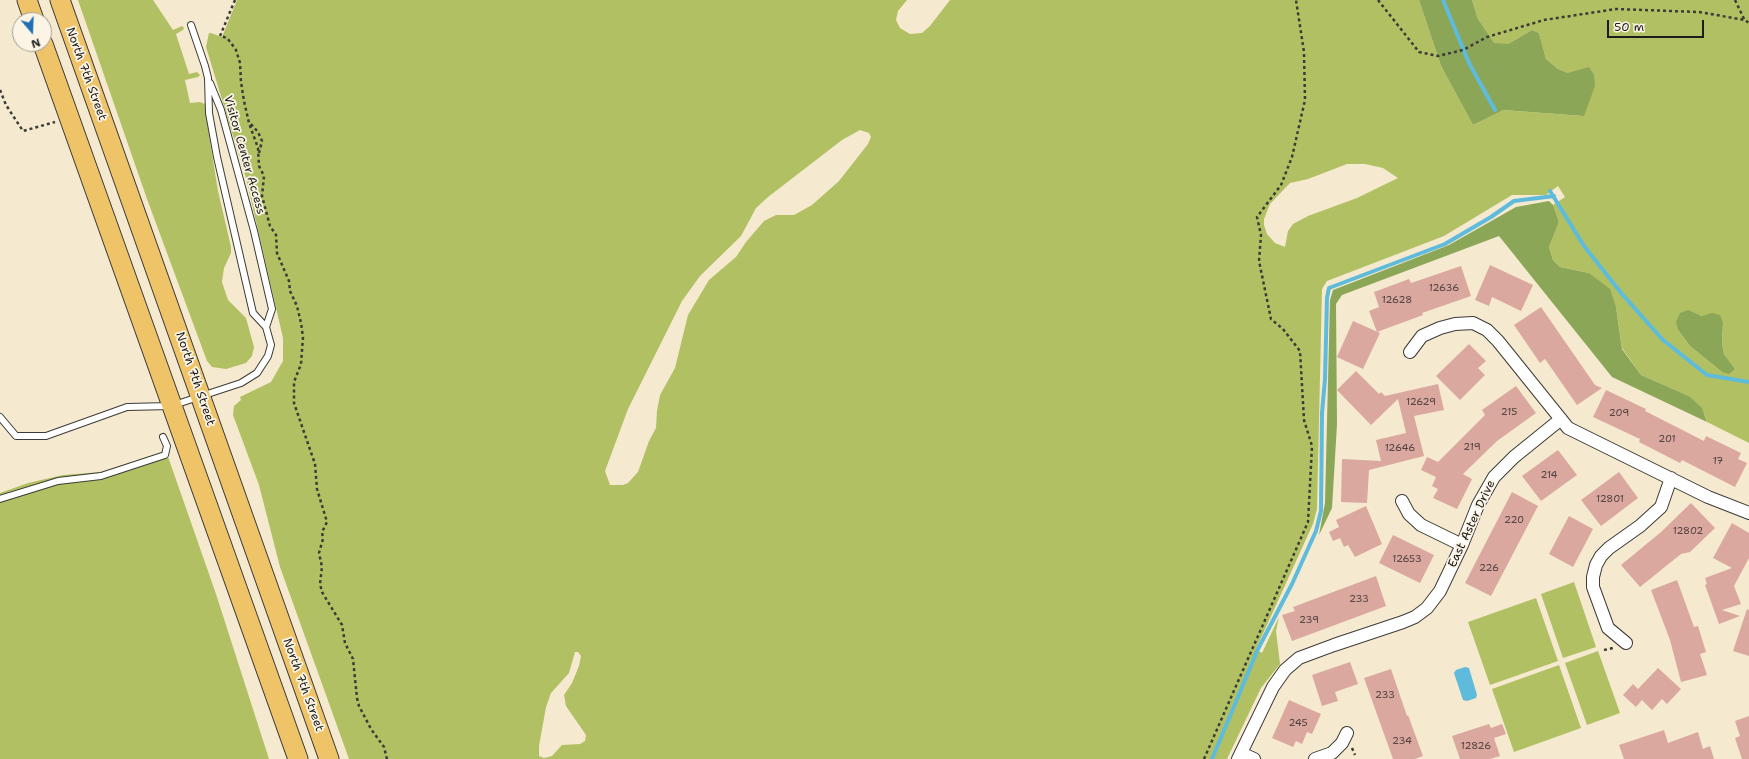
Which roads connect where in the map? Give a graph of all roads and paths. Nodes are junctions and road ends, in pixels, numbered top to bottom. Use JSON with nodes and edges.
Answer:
{"nodes":[{"id":1,"x":27,"y":0,"type":"edge"},
{"id":2,"x":60,"y":0,"type":"edge"},
{"id":3,"x":236,"y":0,"type":"edge"},
{"id":4,"x":1296,"y":0,"type":"edge"},
{"id":5,"x":1378,"y":0,"type":"edge"},
{"id":6,"x":1735,"y":0,"type":"edge"},
{"id":7,"x":31,"y":12,"type":"edge"},
{"id":8,"x":1745,"y":20,"type":"junction"},
{"id":9,"x":1749,"y":23,"type":"edge"},
{"id":10,"x":191,"y":25,"type":"dead end"},
{"id":11,"x":46,"y":52,"type":"edge"},
{"id":12,"x":208,"y":78,"type":"junction"},
{"id":13,"x":0,"y":90,"type":"edge"},
{"id":14,"x":98,"y":108,"type":"junction"},
{"id":15,"x":69,"y":118,"type":"junction"},
{"id":16,"x":249,"y":122,"type":"junction"},
{"id":17,"x":259,"y":156,"type":"junction"},
{"id":18,"x":266,"y":327,"type":"junction"},
{"id":19,"x":1410,"y":352,"type":"dead end"},
{"id":20,"x":200,"y":395,"type":"junction"},
{"id":21,"x":171,"y":406,"type":"junction"},
{"id":22,"x":0,"y":418,"type":"edge"},
{"id":23,"x":1561,"y":419,"type":"junction"},
{"id":24,"x":163,"y":437,"type":"dead end"},
{"id":25,"x":1671,"y":478,"type":"junction"},
{"id":26,"x":0,"y":499,"type":"edge"},
{"id":27,"x":1402,"y":501,"type":"dead end"},
{"id":28,"x":1749,"y":512,"type":"edge"},
{"id":29,"x":1462,"y":545,"type":"junction"},
{"id":30,"x":1626,"y":643,"type":"dead end"},
{"id":31,"x":1347,"y":733,"type":"dead end"},
{"id":32,"x":1239,"y":756,"type":"edge"},
{"id":33,"x":298,"y":759,"type":"edge"},
{"id":34,"x":329,"y":759,"type":"edge"},
{"id":35,"x":387,"y":759,"type":"edge"},
{"id":36,"x":1204,"y":759,"type":"edge"},
{"id":37,"x":1254,"y":759,"type":"edge"},
{"id":38,"x":1315,"y":759,"type":"edge"}],
"edges":[{"from":1,"to":7,"type":"main road"},
{"from":2,"to":14,"type":"main road","name":"North 7th Street"},
{"from":3,"to":16,"type":"path"},
{"from":4,"to":36,"type":"path"},
{"from":5,"to":8,"type":"path"},
{"from":6,"to":8,"type":"path"},
{"from":8,"to":9,"type":"path"},
{"from":10,"to":12,"type":"lane"},
{"from":11,"to":15,"type":"main road"},
{"from":12,"to":18,"type":"lane","name":"Visitor Center Access"},
{"from":12,"to":18,"type":"lane","name":"Visitor Center Access"},
{"from":13,"to":15,"type":"path"},
{"from":14,"to":15,"type":"main road"},
{"from":14,"to":20,"type":"main road","name":"North 7th Street"},
{"from":15,"to":21,"type":"main road"},
{"from":16,"to":17,"type":"path"},
{"from":16,"to":17,"type":"path"},
{"from":17,"to":35,"type":"path"},
{"from":18,"to":20,"type":"lane","name":"Visitor Center Access"},
{"from":19,"to":23,"type":"street"},
{"from":20,"to":21,"type":"lane","name":"Visitor Center Access"},
{"from":20,"to":34,"type":"main road","name":"North 7th Street"},
{"from":21,"to":22,"type":"lane","name":"Visitor Center Access"},
{"from":21,"to":33,"type":"main road"},
{"from":23,"to":25,"type":"street"},
{"from":23,"to":29,"type":"street","name":"East Aster Drive"},
{"from":24,"to":26,"type":"lane"},
{"from":25,"to":28,"type":"street"},
{"from":25,"to":30,"type":"street"},
{"from":27,"to":29,"type":"street"},
{"from":29,"to":32,"type":"street","name":"East Aster Drive"},
{"from":31,"to":38,"type":"street"},
{"from":32,"to":37,"type":"street"}]}
